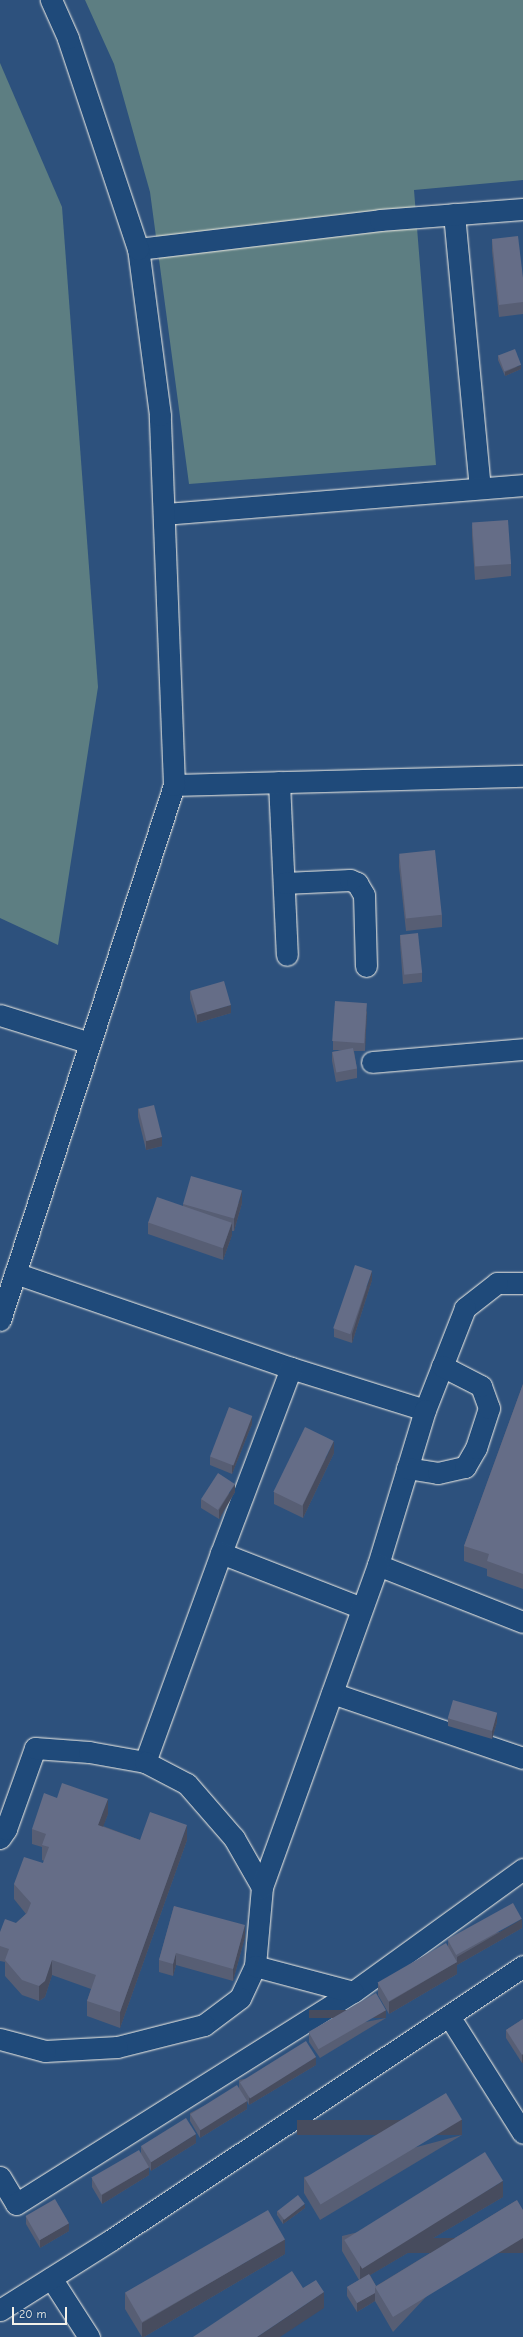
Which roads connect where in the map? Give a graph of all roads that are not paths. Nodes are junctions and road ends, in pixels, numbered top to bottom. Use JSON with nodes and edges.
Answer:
{"nodes":[{"id":1,"x":51,"y":0,"type":"edge"},
{"id":2,"x":523,"y":209,"type":"edge"},
{"id":3,"x":454,"y":214,"type":"junction"},
{"id":4,"x":138,"y":249,"type":"junction"},
{"id":5,"x":523,"y":485,"type":"edge"},
{"id":6,"x":480,"y":488,"type":"junction"},
{"id":7,"x":164,"y":514,"type":"junction"},
{"id":8,"x":523,"y":776,"type":"edge"},
{"id":9,"x":279,"y":782,"type":"junction"},
{"id":10,"x":174,"y":784,"type":"junction"},
{"id":11,"x":284,"y":883,"type":"junction"},
{"id":12,"x":287,"y":955,"type":"dead end"},
{"id":13,"x":366,"y":966,"type":"dead end"},
{"id":14,"x":0,"y":1015,"type":"edge"},
{"id":15,"x":90,"y":1043,"type":"junction"},
{"id":16,"x":523,"y":1049,"type":"edge"},
{"id":17,"x":372,"y":1062,"type":"dead end"},
{"id":18,"x":15,"y":1273,"type":"junction"},
{"id":19,"x":523,"y":1283,"type":"edge"},
{"id":20,"x":0,"y":1320,"type":"edge"},
{"id":21,"x":442,"y":1366,"type":"junction"},
{"id":22,"x":291,"y":1368,"type":"junction"},
{"id":23,"x":425,"y":1410,"type":"junction"},
{"id":24,"x":407,"y":1468,"type":"junction"},
{"id":25,"x":221,"y":1553,"type":"junction"},
{"id":26,"x":378,"y":1565,"type":"junction"},
{"id":27,"x":362,"y":1608,"type":"junction"},
{"id":28,"x":523,"y":1622,"type":"edge"},
{"id":29,"x":332,"y":1693,"type":"junction"},
{"id":30,"x":523,"y":1758,"type":"edge"},
{"id":31,"x":145,"y":1762,"type":"junction"},
{"id":32,"x":0,"y":1838,"type":"edge"},
{"id":33,"x":523,"y":1869,"type":"edge"},
{"id":34,"x":262,"y":1887,"type":"junction"},
{"id":35,"x":255,"y":1966,"type":"junction"},
{"id":36,"x":523,"y":1966,"type":"edge"},
{"id":37,"x":353,"y":1992,"type":"junction"},
{"id":38,"x":449,"y":2016,"type":"junction"},
{"id":39,"x":0,"y":2039,"type":"edge"},
{"id":40,"x":523,"y":2133,"type":"edge"},
{"id":41,"x":0,"y":2176,"type":"edge"},
{"id":42,"x":50,"y":2278,"type":"junction"},
{"id":43,"x":0,"y":2310,"type":"edge"},
{"id":44,"x":89,"y":2337,"type":"edge"}],
"edges":[{"from":1,"to":4,"type":"street"},
{"from":2,"to":3,"type":"street"},
{"from":3,"to":4,"type":"street"},
{"from":3,"to":6,"type":"street"},
{"from":4,"to":7,"type":"street"},
{"from":5,"to":6,"type":"street"},
{"from":6,"to":7,"type":"street"},
{"from":7,"to":10,"type":"street"},
{"from":8,"to":9,"type":"street"},
{"from":9,"to":10,"type":"street"},
{"from":9,"to":11,"type":"street"},
{"from":10,"to":15,"type":"street"},
{"from":11,"to":12,"type":"street"},
{"from":11,"to":13,"type":"street"},
{"from":14,"to":15,"type":"street"},
{"from":15,"to":18,"type":"street"},
{"from":16,"to":17,"type":"street"},
{"from":18,"to":20,"type":"street"},
{"from":18,"to":22,"type":"street"},
{"from":19,"to":21,"type":"street"},
{"from":21,"to":23,"type":"street"},
{"from":21,"to":24,"type":"street"},
{"from":22,"to":23,"type":"street"},
{"from":22,"to":25,"type":"street"},
{"from":23,"to":24,"type":"street"},
{"from":24,"to":26,"type":"street"},
{"from":25,"to":27,"type":"street"},
{"from":25,"to":31,"type":"street"},
{"from":26,"to":27,"type":"street"},
{"from":26,"to":28,"type":"street"},
{"from":27,"to":29,"type":"street"},
{"from":29,"to":30,"type":"street"},
{"from":29,"to":34,"type":"street"},
{"from":31,"to":32,"type":"street"},
{"from":31,"to":34,"type":"street"},
{"from":33,"to":37,"type":"street"},
{"from":34,"to":35,"type":"street"},
{"from":35,"to":37,"type":"street"},
{"from":35,"to":39,"type":"street"},
{"from":36,"to":38,"type":"street"},
{"from":37,"to":41,"type":"street"},
{"from":38,"to":40,"type":"street"},
{"from":38,"to":42,"type":"street"},
{"from":42,"to":43,"type":"street"},
{"from":42,"to":44,"type":"street"}]}
